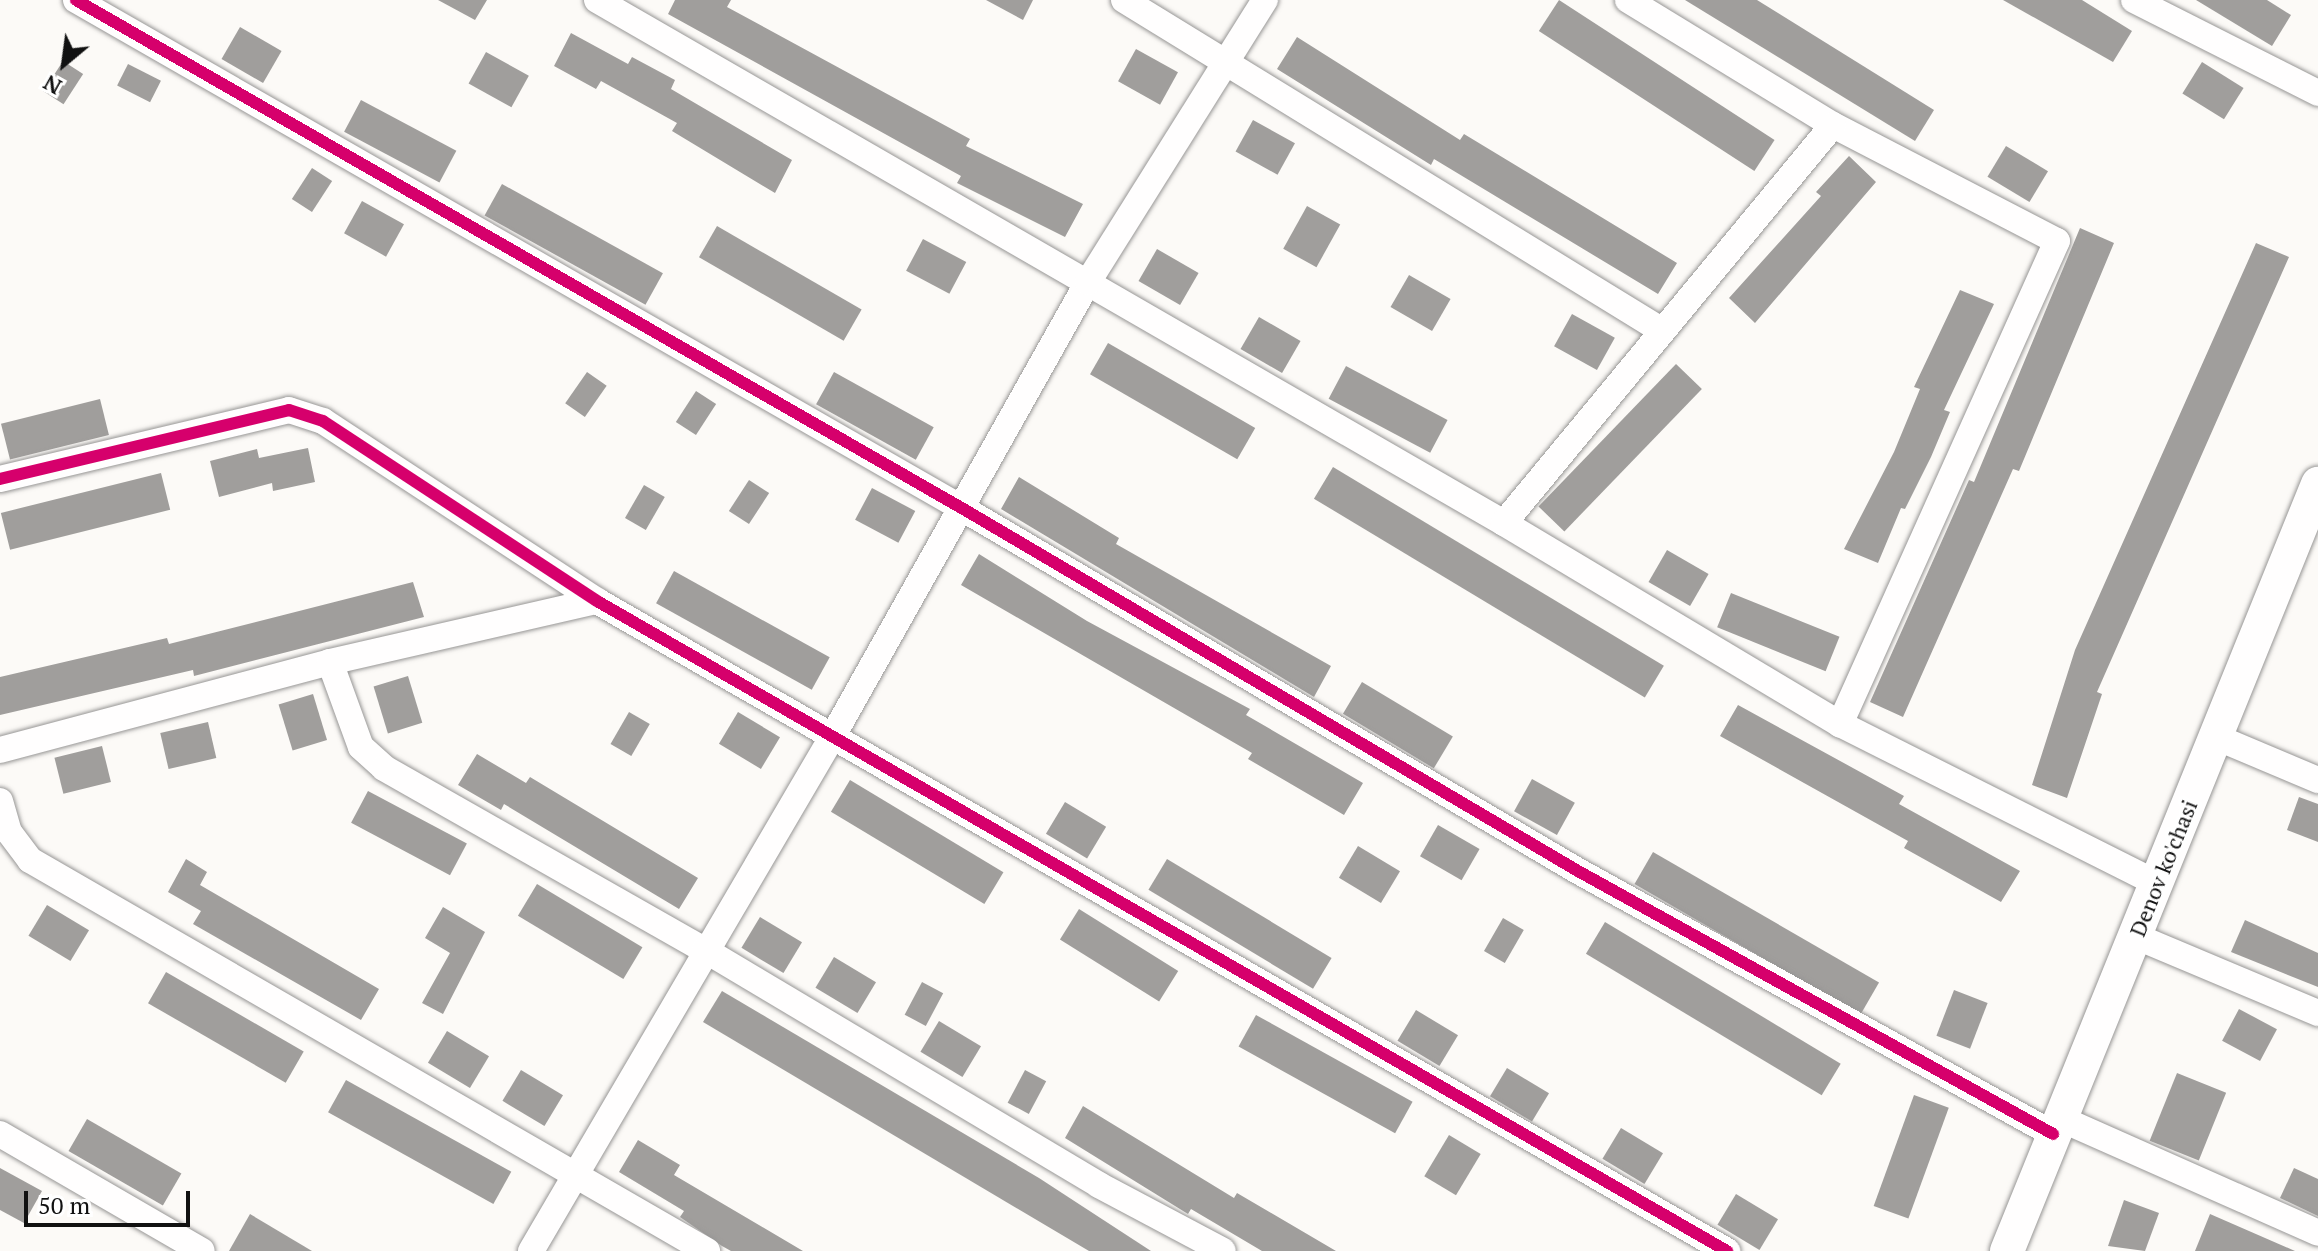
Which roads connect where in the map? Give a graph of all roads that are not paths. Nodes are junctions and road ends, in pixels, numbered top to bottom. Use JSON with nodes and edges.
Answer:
{"nodes":[{"id":1,"x":76,"y":0,"type":"edge"},
{"id":2,"x":597,"y":0,"type":"edge"},
{"id":3,"x":1124,"y":0,"type":"edge"},
{"id":4,"x":1265,"y":0,"type":"edge"},
{"id":5,"x":1628,"y":0,"type":"edge"},
{"id":6,"x":2134,"y":0,"type":"edge"},
{"id":7,"x":1228,"y":61,"type":"junction"},
{"id":8,"x":2318,"y":93,"type":"edge"},
{"id":9,"x":1833,"y":125,"type":"junction"},
{"id":10,"x":1088,"y":282,"type":"junction"},
{"id":11,"x":1661,"y":330,"type":"junction"},
{"id":12,"x":0,"y":479,"type":"edge"},
{"id":13,"x":2318,"y":484,"type":"edge"},
{"id":14,"x":960,"y":507,"type":"junction"},
{"id":15,"x":1504,"y":523,"type":"junction"},
{"id":16,"x":597,"y":601,"type":"junction"},
{"id":17,"x":330,"y":662,"type":"junction"},
{"id":18,"x":1840,"y":724,"type":"junction"},
{"id":19,"x":834,"y":734,"type":"junction"},
{"id":20,"x":2216,"y":737,"type":"junction"},
{"id":21,"x":0,"y":750,"type":"edge"},
{"id":22,"x":2318,"y":780,"type":"edge"},
{"id":23,"x":0,"y":801,"type":"edge"},
{"id":24,"x":2156,"y":883,"type":"junction"},
{"id":25,"x":2135,"y":936,"type":"junction"},
{"id":26,"x":705,"y":950,"type":"junction"},
{"id":27,"x":2318,"y":1013,"type":"edge"},
{"id":28,"x":2056,"y":1126,"type":"junction"},
{"id":29,"x":0,"y":1134,"type":"edge"},
{"id":30,"x":574,"y":1174,"type":"junction"},
{"id":31,"x":2318,"y":1233,"type":"edge"},
{"id":32,"x":202,"y":1251,"type":"edge"},
{"id":33,"x":531,"y":1251,"type":"edge"},
{"id":34,"x":707,"y":1251,"type":"edge"},
{"id":35,"x":1223,"y":1251,"type":"edge"},
{"id":36,"x":1727,"y":1251,"type":"edge"},
{"id":37,"x":2007,"y":1251,"type":"edge"}],
"edges":[{"from":1,"to":14,"type":"street"},
{"from":2,"to":10,"type":"street"},
{"from":3,"to":7,"type":"street"},
{"from":4,"to":7,"type":"street"},
{"from":5,"to":9,"type":"street"},
{"from":6,"to":8,"type":"street"},
{"from":7,"to":10,"type":"street"},
{"from":7,"to":11,"type":"street"},
{"from":9,"to":11,"type":"street"},
{"from":9,"to":18,"type":"street"},
{"from":10,"to":14,"type":"street"},
{"from":10,"to":15,"type":"street"},
{"from":11,"to":15,"type":"street"},
{"from":12,"to":16,"type":"street"},
{"from":13,"to":20,"type":"street","name":"Denov ko'chasi"},
{"from":14,"to":19,"type":"street"},
{"from":14,"to":28,"type":"street"},
{"from":15,"to":18,"type":"street"},
{"from":16,"to":17,"type":"street"},
{"from":16,"to":19,"type":"street"},
{"from":17,"to":21,"type":"street"},
{"from":17,"to":26,"type":"street"},
{"from":18,"to":24,"type":"street"},
{"from":19,"to":26,"type":"street"},
{"from":19,"to":36,"type":"street"},
{"from":20,"to":22,"type":"street"},
{"from":20,"to":24,"type":"street","name":"Denov ko'chasi"},
{"from":23,"to":30,"type":"street"},
{"from":24,"to":25,"type":"street","name":"Denov ko'chasi"},
{"from":25,"to":27,"type":"street"},
{"from":25,"to":28,"type":"street","name":"Denov ko'chasi"},
{"from":26,"to":30,"type":"street"},
{"from":26,"to":35,"type":"street"},
{"from":28,"to":31,"type":"street"},
{"from":28,"to":37,"type":"street","name":"Denov ko'chasi"},
{"from":29,"to":32,"type":"street"},
{"from":30,"to":33,"type":"street"},
{"from":30,"to":34,"type":"street"}]}
